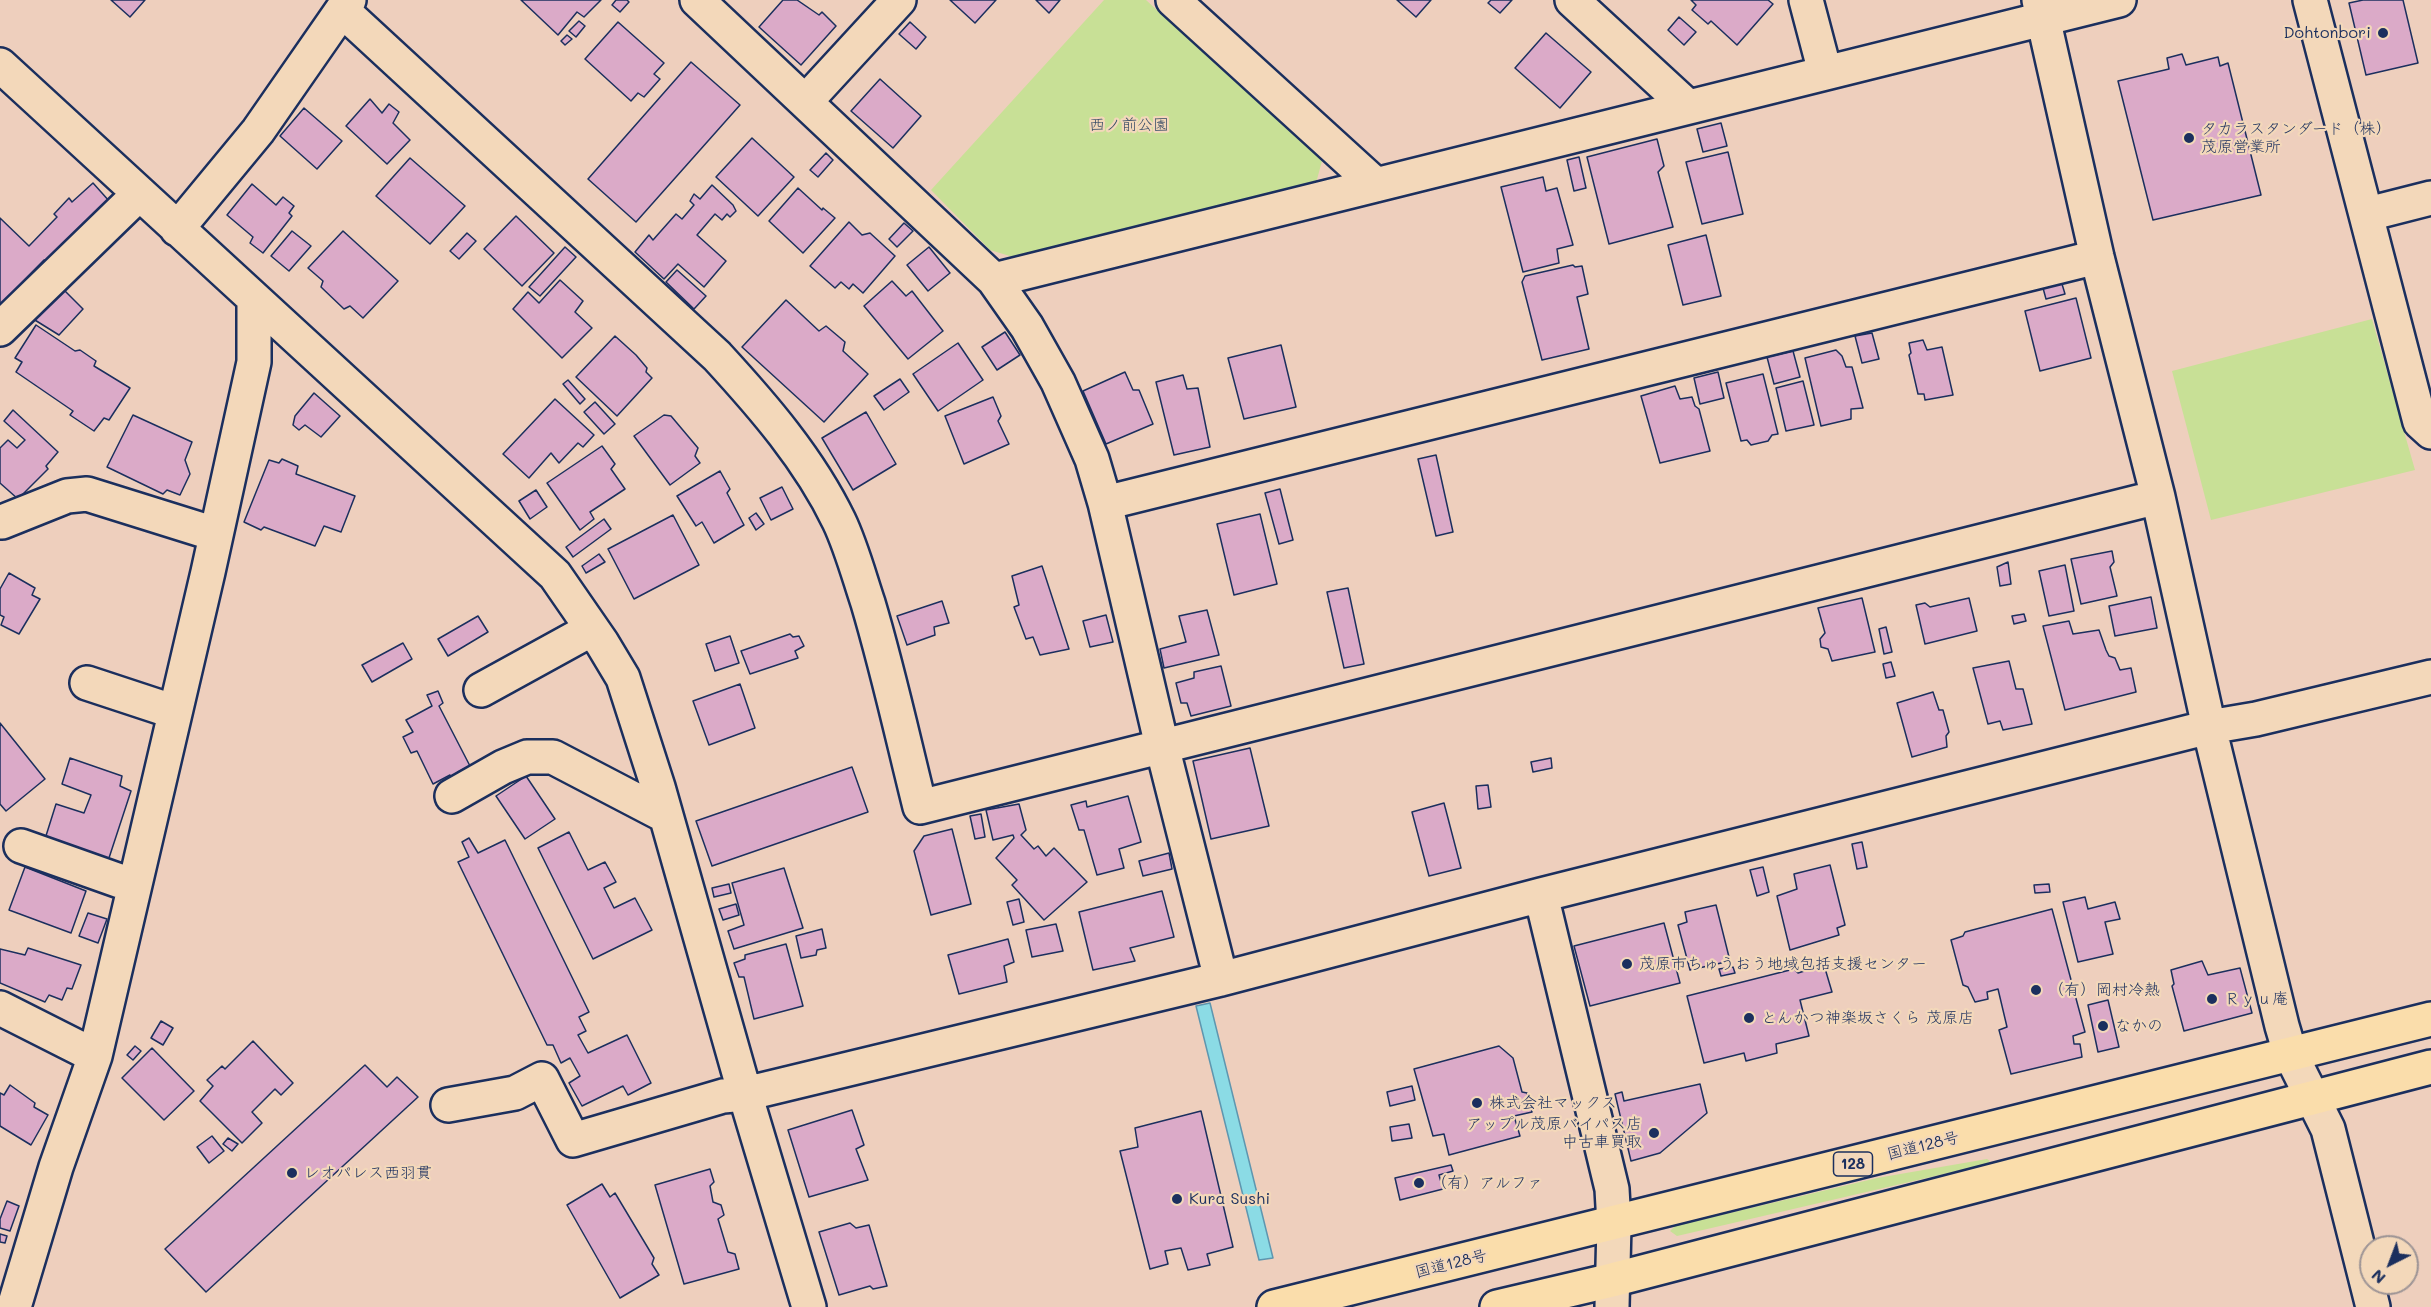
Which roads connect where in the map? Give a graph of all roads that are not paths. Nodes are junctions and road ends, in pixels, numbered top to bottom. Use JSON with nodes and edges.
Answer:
{"nodes":[{"id":1,"x":697,"y":0,"type":"edge"},
{"id":2,"x":899,"y":0,"type":"edge"},
{"id":3,"x":1173,"y":0,"type":"edge"},
{"id":4,"x":1572,"y":0,"type":"edge"},
{"id":5,"x":1806,"y":0,"type":"edge"},
{"id":6,"x":2119,"y":0,"type":"edge"},
{"id":7,"x":2310,"y":0,"type":"edge"},
{"id":8,"x":346,"y":6,"type":"edge"},
{"id":9,"x":2041,"y":10,"type":"edge"},
{"id":10,"x":0,"y":65,"type":"edge"},
{"id":11,"x":1825,"y":72,"type":"junction"},
{"id":12,"x":806,"y":101,"type":"junction"},
{"id":13,"x":1687,"y":106,"type":"junction"},
{"id":14,"x":1376,"y":185,"type":"junction"},
{"id":15,"x":139,"y":194,"type":"junction"},
{"id":16,"x":2431,"y":198,"type":"edge"},
{"id":17,"x":2368,"y":214,"type":"junction"},
{"id":18,"x":177,"y":229,"type":"junction"},
{"id":19,"x":2097,"y":256,"type":"junction"},
{"id":20,"x":994,"y":280,"type":"junction"},
{"id":21,"x":254,"y":300,"type":"junction"},
{"id":22,"x":0,"y":329,"type":"edge"},
{"id":23,"x":2431,"y":432,"type":"edge"},
{"id":24,"x":2158,"y":497,"type":"junction"},
{"id":25,"x":1105,"y":503,"type":"junction"},
{"id":26,"x":2,"y":522,"type":"dead end"},
{"id":27,"x":215,"y":534,"type":"junction"},
{"id":28,"x":592,"y":628,"type":"junction"},
{"id":29,"x":2431,"y":677,"type":"edge"},
{"id":30,"x":87,"y":683,"type":"dead end"},
{"id":31,"x":481,"y":690,"type":"dead end"},
{"id":32,"x":175,"y":712,"type":"junction"},
{"id":33,"x":2209,"y":727,"type":"junction"},
{"id":34,"x":1162,"y":746,"type":"junction"},
{"id":35,"x":452,"y":796,"type":"dead end"},
{"id":36,"x":666,"y":816,"type":"junction"},
{"id":37,"x":21,"y":846,"type":"dead end"},
{"id":38,"x":134,"y":886,"type":"junction"},
{"id":39,"x":1541,"y":896,"type":"junction"},
{"id":40,"x":1221,"y":980,"type":"junction"},
{"id":41,"x":0,"y":1008,"type":"edge"},
{"id":42,"x":2431,"y":1019,"type":"edge"},
{"id":43,"x":2290,"y":1053,"type":"junction"},
{"id":44,"x":94,"y":1056,"type":"junction"},
{"id":45,"x":2431,"y":1067,"type":"edge"},
{"id":46,"x":745,"y":1094,"type":"junction"},
{"id":47,"x":2313,"y":1096,"type":"junction"},
{"id":48,"x":448,"y":1105,"type":"dead end"},
{"id":49,"x":1614,"y":1224,"type":"junction"},
{"id":50,"x":1612,"y":1293,"type":"edge"},
{"id":51,"x":14,"y":1307,"type":"edge"},
{"id":52,"x":809,"y":1307,"type":"edge"},
{"id":53,"x":1274,"y":1307,"type":"edge"},
{"id":54,"x":1497,"y":1307,"type":"edge"},
{"id":55,"x":2373,"y":1307,"type":"edge"}],
"edges":[{"from":1,"to":12,"type":"street"},
{"from":2,"to":12,"type":"street"},
{"from":3,"to":14,"type":"street"},
{"from":4,"to":13,"type":"street"},
{"from":5,"to":11,"type":"street"},
{"from":6,"to":9,"type":"street"},
{"from":7,"to":17,"type":"street"},
{"from":8,"to":18,"type":"street"},
{"from":8,"to":34,"type":"street"},
{"from":9,"to":11,"type":"street"},
{"from":9,"to":19,"type":"street"},
{"from":10,"to":15,"type":"street"},
{"from":11,"to":13,"type":"street"},
{"from":12,"to":20,"type":"street"},
{"from":13,"to":14,"type":"street"},
{"from":14,"to":20,"type":"street"},
{"from":15,"to":18,"type":"street"},
{"from":15,"to":22,"type":"street"},
{"from":16,"to":17,"type":"street"},
{"from":17,"to":23,"type":"street"},
{"from":18,"to":21,"type":"street"},
{"from":19,"to":24,"type":"street"},
{"from":19,"to":25,"type":"street"},
{"from":20,"to":25,"type":"street"},
{"from":21,"to":27,"type":"street"},
{"from":21,"to":28,"type":"street"},
{"from":24,"to":33,"type":"street"},
{"from":24,"to":34,"type":"street"},
{"from":25,"to":34,"type":"street"},
{"from":26,"to":27,"type":"street"},
{"from":27,"to":32,"type":"street"},
{"from":28,"to":31,"type":"street"},
{"from":28,"to":36,"type":"street"},
{"from":29,"to":33,"type":"street"},
{"from":30,"to":32,"type":"street"},
{"from":32,"to":38,"type":"street"},
{"from":33,"to":39,"type":"street"},
{"from":33,"to":43,"type":"street"},
{"from":34,"to":40,"type":"street"},
{"from":35,"to":36,"type":"street"},
{"from":36,"to":46,"type":"street"},
{"from":37,"to":38,"type":"street"},
{"from":38,"to":44,"type":"street"},
{"from":39,"to":40,"type":"street"},
{"from":39,"to":49,"type":"street"},
{"from":40,"to":46,"type":"street"},
{"from":41,"to":44,"type":"street"},
{"from":42,"to":43,"type":"highway","name":"国道128号","number":"128"},
{"from":43,"to":47,"type":"street"},
{"from":43,"to":49,"type":"highway","name":"国道128号","number":"128"},
{"from":44,"to":51,"type":"street"},
{"from":45,"to":47,"type":"highway"},
{"from":46,"to":48,"type":"street"},
{"from":46,"to":52,"type":"street"},
{"from":47,"to":50,"type":"highway"},
{"from":47,"to":55,"type":"street"},
{"from":49,"to":50,"type":"street"},
{"from":49,"to":53,"type":"highway","name":"国道128号","number":"128"},
{"from":50,"to":54,"type":"highway"}]}
